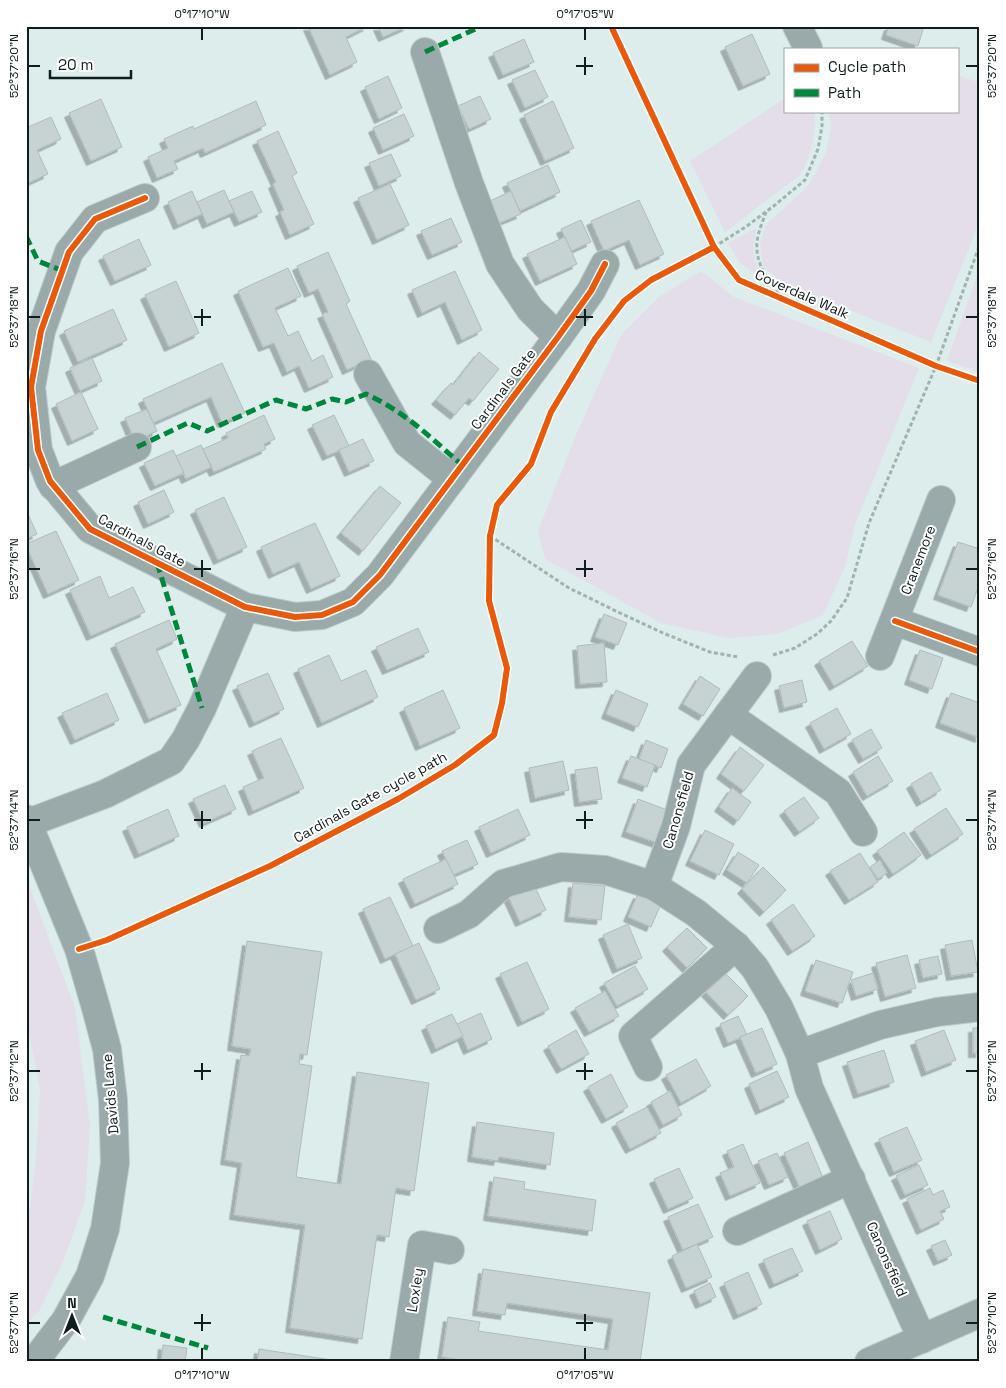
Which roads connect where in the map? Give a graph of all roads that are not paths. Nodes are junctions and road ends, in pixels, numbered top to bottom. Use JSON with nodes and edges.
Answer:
{"nodes":[{"id":1,"x":425,"y":52,"type":"dead end"},
{"id":2,"x":145,"y":198,"type":"dead end"},
{"id":3,"x":605,"y":264,"type":"dead end"},
{"id":4,"x":558,"y":337,"type":"junction"},
{"id":5,"x":368,"y":374,"type":"dead end"},
{"id":6,"x":136,"y":447,"type":"dead end"},
{"id":7,"x":452,"y":479,"type":"junction"},
{"id":8,"x":53,"y":486,"type":"junction"},
{"id":9,"x":941,"y":500,"type":"dead end"},
{"id":10,"x":245,"y":607,"type":"junction"},
{"id":11,"x":894,"y":621,"type":"junction"},
{"id":12,"x":980,"y":652,"type":"edge"},
{"id":13,"x":880,"y":656,"type":"dead end"},
{"id":14,"x":754,"y":663,"type":"road end"},
{"id":15,"x":728,"y":715,"type":"junction"},
{"id":16,"x":27,"y":821,"type":"edge"},
{"id":17,"x":863,"y":832,"type":"dead end"},
{"id":18,"x":654,"y":886,"type":"junction"},
{"id":19,"x":438,"y":929,"type":"dead end"},
{"id":20,"x":736,"y":946,"type":"junction"},
{"id":21,"x":980,"y":1007,"type":"edge"},
{"id":22,"x":800,"y":1054,"type":"junction"},
{"id":23,"x":648,"y":1067,"type":"dead end"},
{"id":24,"x":851,"y":1179,"type":"junction"},
{"id":25,"x":737,"y":1230,"type":"dead end"},
{"id":26,"x":450,"y":1250,"type":"dead end"},
{"id":27,"x":980,"y":1314,"type":"edge"},
{"id":28,"x":922,"y":1339,"type":"junction"},
{"id":29,"x":34,"y":1362,"type":"edge"},
{"id":30,"x":404,"y":1362,"type":"edge"},
{"id":31,"x":869,"y":1362,"type":"edge"}],
"edges":[{"from":1,"to":4,"type":"street"},
{"from":2,"to":8,"type":"street","name":"Cardinals Gate"},
{"from":3,"to":4,"type":"street","name":"Cardinals Gate"},
{"from":4,"to":7,"type":"street","name":"Cardinals Gate"},
{"from":5,"to":7,"type":"street"},
{"from":6,"to":8,"type":"street"},
{"from":7,"to":10,"type":"street","name":"Cardinals Gate"},
{"from":8,"to":10,"type":"street","name":"Cardinals Gate"},
{"from":9,"to":11,"type":"street","name":"Cranemore"},
{"from":10,"to":16,"type":"street"},
{"from":11,"to":12,"type":"street"},
{"from":11,"to":13,"type":"street","name":"Cranemore"},
{"from":14,"to":15,"type":"street","name":"Canonsfield"},
{"from":15,"to":17,"type":"street"},
{"from":15,"to":18,"type":"street","name":"Canonsfield"},
{"from":16,"to":29,"type":"street","name":"Davids Lane"},
{"from":18,"to":19,"type":"street","name":"Canonsfield"},
{"from":18,"to":20,"type":"street","name":"Canonsfield"},
{"from":20,"to":22,"type":"street","name":"Canonsfield"},
{"from":20,"to":23,"type":"street"},
{"from":21,"to":22,"type":"street"},
{"from":22,"to":24,"type":"street","name":"Canonsfield"},
{"from":24,"to":25,"type":"street"},
{"from":24,"to":28,"type":"street","name":"Canonsfield"},
{"from":26,"to":30,"type":"street","name":"Loxley"},
{"from":27,"to":28,"type":"street"},
{"from":28,"to":31,"type":"street"}]}
